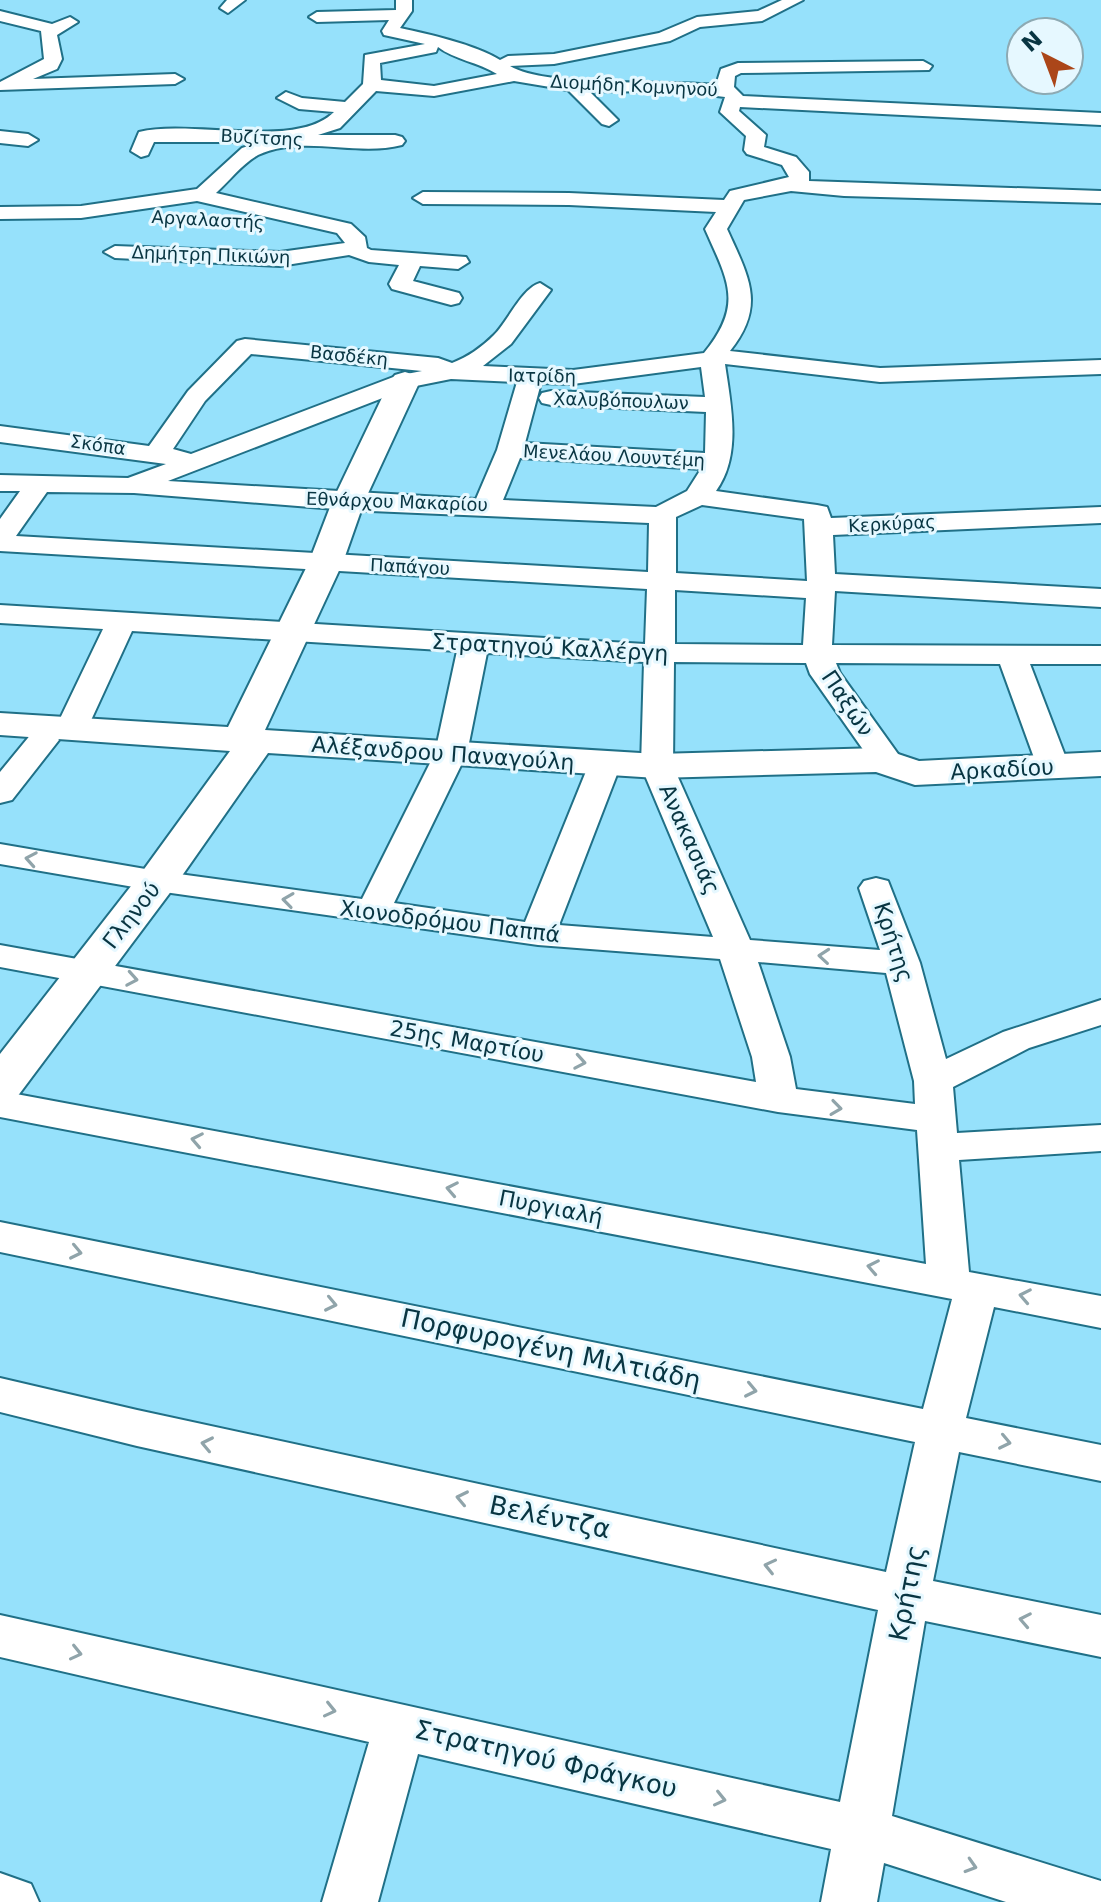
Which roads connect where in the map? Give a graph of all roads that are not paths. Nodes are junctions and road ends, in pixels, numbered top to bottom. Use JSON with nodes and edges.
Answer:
{"nodes":[{"id":1,"x":795,"y":0,"type":"edge"},
{"id":2,"x":403,"y":8,"type":"edge"},
{"id":3,"x":0,"y":16,"type":"edge"},
{"id":4,"x":317,"y":17,"type":"dead end"},
{"id":5,"x":70,"y":22,"type":"dead end"},
{"id":6,"x":51,"y":29,"type":"junction"},
{"id":7,"x":447,"y":45,"type":"junction"},
{"id":8,"x":495,"y":63,"type":"junction"},
{"id":9,"x":923,"y":66,"type":"dead end"},
{"id":10,"x":513,"y":76,"type":"junction"},
{"id":11,"x":175,"y":79,"type":"dead end"},
{"id":12,"x":372,"y":85,"type":"junction"},
{"id":13,"x":573,"y":85,"type":"junction"},
{"id":14,"x":3,"y":87,"type":"edge"},
{"id":15,"x":728,"y":95,"type":"junction"},
{"id":16,"x":286,"y":98,"type":"dead end"},
{"id":17,"x":350,"y":108,"type":"junction"},
{"id":18,"x":1101,"y":119,"type":"edge"},
{"id":19,"x":609,"y":120,"type":"dead end"},
{"id":20,"x":0,"y":137,"type":"edge"},
{"id":21,"x":291,"y":138,"type":"junction"},
{"id":22,"x":28,"y":140,"type":"dead end"},
{"id":23,"x":395,"y":141,"type":"dead end"},
{"id":24,"x":141,"y":151,"type":"dead end"},
{"id":25,"x":789,"y":185,"type":"junction"},
{"id":26,"x":197,"y":195,"type":"junction"},
{"id":27,"x":1101,"y":197,"type":"edge"},
{"id":28,"x":423,"y":198,"type":"dead end"},
{"id":29,"x":728,"y":206,"type":"junction"},
{"id":30,"x":81,"y":212,"type":"junction"},
{"id":31,"x":0,"y":213,"type":"edge"},
{"id":32,"x":187,"y":219,"type":"dead end"},
{"id":33,"x":216,"y":221,"type":"dead end"},
{"id":34,"x":335,"y":225,"type":"junction"},
{"id":35,"x":355,"y":248,"type":"junction"},
{"id":36,"x":115,"y":252,"type":"dead end"},
{"id":37,"x":412,"y":260,"type":"junction"},
{"id":38,"x":458,"y":262,"type":"dead end"},
{"id":39,"x":540,"y":290,"type":"dead end"},
{"id":40,"x":451,"y":298,"type":"dead end"},
{"id":41,"x":712,"y":358,"type":"junction"},
{"id":42,"x":1101,"y":367,"type":"edge"},
{"id":43,"x":451,"y":372,"type":"junction"},
{"id":44,"x":405,"y":381,"type":"junction"},
{"id":45,"x":528,"y":387,"type":"junction"},
{"id":46,"x":717,"y":405,"type":"junction"},
{"id":47,"x":0,"y":434,"type":"edge"},
{"id":48,"x":510,"y":450,"type":"junction"},
{"id":49,"x":158,"y":453,"type":"junction"},
{"id":50,"x":194,"y":462,"type":"junction"},
{"id":51,"x":718,"y":462,"type":"junction"},
{"id":52,"x":0,"y":483,"type":"edge"},
{"id":53,"x":39,"y":484,"type":"junction"},
{"id":54,"x":131,"y":486,"type":"junction"},
{"id":55,"x":697,"y":496,"type":"junction"},
{"id":56,"x":348,"y":502,"type":"junction"},
{"id":57,"x":487,"y":506,"type":"junction"},
{"id":58,"x":663,"y":515,"type":"junction"},
{"id":59,"x":1101,"y":515,"type":"edge"},
{"id":60,"x":819,"y":527,"type":"junction"},
{"id":61,"x":0,"y":540,"type":"edge"},
{"id":62,"x":326,"y":562,"type":"junction"},
{"id":63,"x":662,"y":581,"type":"junction"},
{"id":64,"x":820,"y":586,"type":"junction"},
{"id":65,"x":1101,"y":598,"type":"edge"},
{"id":66,"x":0,"y":614,"type":"edge"},
{"id":67,"x":121,"y":622,"type":"junction"},
{"id":68,"x":291,"y":632,"type":"junction"},
{"id":69,"x":474,"y":643,"type":"junction"},
{"id":70,"x":817,"y":652,"type":"junction"},
{"id":71,"x":1011,"y":653,"type":"junction"},
{"id":72,"x":662,"y":654,"type":"junction"},
{"id":73,"x":1101,"y":655,"type":"edge"},
{"id":74,"x":0,"y":724,"type":"edge"},
{"id":75,"x":57,"y":735,"type":"junction"},
{"id":76,"x":250,"y":740,"type":"junction"},
{"id":77,"x":451,"y":753,"type":"junction"},
{"id":78,"x":605,"y":764,"type":"junction"},
{"id":79,"x":1101,"y":764,"type":"edge"},
{"id":80,"x":657,"y":766,"type":"junction"},
{"id":81,"x":895,"y":766,"type":"junction"},
{"id":82,"x":1053,"y":766,"type":"junction"},
{"id":83,"x":0,"y":793,"type":"edge"},
{"id":84,"x":0,"y":854,"type":"edge"},
{"id":85,"x":157,"y":881,"type":"junction"},
{"id":86,"x":876,"y":888,"type":"dead end"},
{"id":87,"x":373,"y":911,"type":"junction"},
{"id":88,"x":538,"y":934,"type":"junction"},
{"id":89,"x":733,"y":949,"type":"junction"},
{"id":90,"x":0,"y":956,"type":"edge"},
{"id":91,"x":902,"y":963,"type":"junction"},
{"id":92,"x":87,"y":971,"type":"junction"},
{"id":93,"x":1101,"y":1012,"type":"edge"},
{"id":94,"x":0,"y":1086,"type":"edge"},
{"id":95,"x":778,"y":1099,"type":"junction"},
{"id":96,"x":0,"y":1104,"type":"edge"},
{"id":97,"x":936,"y":1116,"type":"junction"},
{"id":98,"x":1101,"y":1138,"type":"edge"},
{"id":99,"x":0,"y":1237,"type":"edge"},
{"id":100,"x":963,"y":1284,"type":"junction"},
{"id":101,"x":1101,"y":1312,"type":"edge"},
{"id":102,"x":0,"y":1395,"type":"edge"},
{"id":103,"x":941,"y":1428,"type":"junction"},
{"id":104,"x":1101,"y":1463,"type":"edge"},
{"id":105,"x":905,"y":1596,"type":"junction"},
{"id":106,"x":0,"y":1636,"type":"edge"},
{"id":107,"x":1101,"y":1636,"type":"edge"},
{"id":108,"x":400,"y":1726,"type":"junction"},
{"id":109,"x":863,"y":1832,"type":"junction"},
{"id":110,"x":0,"y":1899,"type":"edge"},
{"id":111,"x":11,"y":1902,"type":"edge"},
{"id":112,"x":350,"y":1902,"type":"edge"},
{"id":113,"x":849,"y":1902,"type":"edge"},
{"id":114,"x":1088,"y":1902,"type":"edge"}],
"edges":[{"from":1,"to":8,"type":"street"},
{"from":2,"to":4,"type":"street"},
{"from":2,"to":7,"type":"street"},
{"from":3,"to":6,"type":"street"},
{"from":5,"to":6,"type":"street"},
{"from":6,"to":14,"type":"street"},
{"from":7,"to":8,"type":"street"},
{"from":7,"to":12,"type":"street"},
{"from":8,"to":10,"type":"street","name":"Διομήδη Κομνηνού"},
{"from":9,"to":15,"type":"street"},
{"from":10,"to":12,"type":"street"},
{"from":10,"to":13,"type":"street","name":"Διομήδη Κομνηνού"},
{"from":11,"to":14,"type":"street"},
{"from":12,"to":17,"type":"street"},
{"from":13,"to":15,"type":"street","name":"Διομήδη Κομνηνού"},
{"from":13,"to":19,"type":"street"},
{"from":15,"to":18,"type":"street"},
{"from":15,"to":25,"type":"street","name":"Διομήδη Κομνηνού"},
{"from":16,"to":17,"type":"street"},
{"from":17,"to":21,"type":"street"},
{"from":20,"to":22,"type":"street"},
{"from":21,"to":23,"type":"street","name":"Βυζίτσης"},
{"from":21,"to":24,"type":"street","name":"Βυζίτσης"},
{"from":21,"to":26,"type":"street"},
{"from":25,"to":27,"type":"street"},
{"from":25,"to":29,"type":"street"},
{"from":26,"to":30,"type":"street"},
{"from":26,"to":34,"type":"street","name":"Δημήτρη Πικιώνη"},
{"from":28,"to":29,"type":"street"},
{"from":29,"to":41,"type":"street"},
{"from":30,"to":31,"type":"street"},
{"from":30,"to":32,"type":"street","name":"Αργαλαστής"},
{"from":33,"to":34,"type":"street","name":"Αργαλαστής"},
{"from":34,"to":35,"type":"street"},
{"from":35,"to":36,"type":"street","name":"Δημήτρη Πικιώνη"},
{"from":35,"to":37,"type":"street","name":"Δημήτρη Πικιώνη"},
{"from":37,"to":38,"type":"street","name":"Δημήτρη Πικιώνη"},
{"from":37,"to":40,"type":"street"},
{"from":39,"to":43,"type":"street"},
{"from":41,"to":42,"type":"street","name":"Ιατρίδη"},
{"from":41,"to":45,"type":"street","name":"Ιατρίδη"},
{"from":41,"to":46,"type":"street"},
{"from":43,"to":44,"type":"street","name":"Ιατρίδη"},
{"from":43,"to":45,"type":"street","name":"Ιατρίδη"},
{"from":43,"to":49,"type":"street","name":"Βασδέκη"},
{"from":44,"to":50,"type":"street","name":"Ιατρίδη"},
{"from":44,"to":56,"type":"street","name":"Γληνού"},
{"from":45,"to":46,"type":"street","name":"Χαλυβόπουλων"},
{"from":45,"to":48,"type":"street"},
{"from":46,"to":51,"type":"street"},
{"from":47,"to":49,"type":"street","name":"Σκόπα"},
{"from":48,"to":51,"type":"street","name":"Μενελάου Λουντέμη"},
{"from":48,"to":57,"type":"street"},
{"from":49,"to":50,"type":"street","name":"Σκόπα"},
{"from":50,"to":54,"type":"street","name":"Ιατρίδη"},
{"from":51,"to":55,"type":"street"},
{"from":52,"to":53,"type":"street","name":"Ιατρίδη"},
{"from":53,"to":54,"type":"street","name":"Ιατρίδη"},
{"from":53,"to":61,"type":"street"},
{"from":54,"to":56,"type":"street","name":"Εθνάρχου Μακαρίου"},
{"from":55,"to":58,"type":"street"},
{"from":55,"to":60,"type":"street","name":"Κερκύρας"},
{"from":56,"to":57,"type":"street","name":"Εθνάρχου Μακαρίου"},
{"from":56,"to":62,"type":"street","name":"Γληνού"},
{"from":57,"to":58,"type":"street","name":"Εθνάρχου Μακαρίου"},
{"from":58,"to":63,"type":"street","name":"Ανακασιάς"},
{"from":59,"to":60,"type":"street","name":"Κερκύρας"},
{"from":60,"to":64,"type":"street","name":"Παξών"},
{"from":61,"to":62,"type":"street","name":"Παπάγου"},
{"from":62,"to":63,"type":"street","name":"Παπάγου"},
{"from":62,"to":68,"type":"street","name":"Γληνού"},
{"from":63,"to":64,"type":"street","name":"Παπάγου"},
{"from":63,"to":72,"type":"street","name":"Ανακασιάς"},
{"from":64,"to":65,"type":"street","name":"Παπάγου"},
{"from":64,"to":70,"type":"street","name":"Παξών"},
{"from":66,"to":67,"type":"street","name":"Στρατηγού Καλλέργη"},
{"from":67,"to":68,"type":"street","name":"Στρατηγού Καλλέργη"},
{"from":67,"to":75,"type":"street"},
{"from":68,"to":69,"type":"street","name":"Στρατηγού Καλλέργη"},
{"from":68,"to":76,"type":"street","name":"Γληνού"},
{"from":69,"to":72,"type":"street","name":"Στρατηγού Καλλέργη"},
{"from":69,"to":77,"type":"street"},
{"from":70,"to":71,"type":"street","name":"Στρατηγού Καλλέργη"},
{"from":70,"to":72,"type":"street","name":"Στρατηγού Καλλέργη"},
{"from":70,"to":81,"type":"street","name":"Παξών"},
{"from":71,"to":73,"type":"street","name":"Στρατηγού Καλλέργη"},
{"from":71,"to":82,"type":"street"},
{"from":72,"to":80,"type":"street","name":"Ανακασιάς"},
{"from":74,"to":75,"type":"street","name":"Αλέξανδρου Παναγούλη"},
{"from":75,"to":76,"type":"street","name":"Αλέξανδρου Παναγούλη"},
{"from":75,"to":83,"type":"street"},
{"from":76,"to":77,"type":"street","name":"Αλέξανδρου Παναγούλη"},
{"from":76,"to":85,"type":"street","name":"Γληνού"},
{"from":77,"to":78,"type":"street","name":"Αλέξανδρου Παναγούλη"},
{"from":77,"to":87,"type":"street"},
{"from":78,"to":80,"type":"street","name":"Αλέξανδρου Παναγούλη"},
{"from":78,"to":88,"type":"street"},
{"from":79,"to":82,"type":"street","name":"Αρκαδίου"},
{"from":80,"to":81,"type":"street","name":"Αλέξανδρου Παναγούλη"},
{"from":80,"to":89,"type":"street","name":"Ανακασιάς"},
{"from":81,"to":82,"type":"street","name":"Αρκαδίου"},
{"from":85,"to":84,"type":"street","name":"Χιονοδρόμου Παππά","one_way":true},
{"from":87,"to":85,"type":"street","name":"Χιονοδρόμου Παππά","one_way":true},
{"from":85,"to":92,"type":"street","name":"Γληνού"},
{"from":86,"to":91,"type":"street","name":"Κρήτης"},
{"from":87,"to":88,"type":"street","name":"Χιονοδρόμου Παππά"},
{"from":88,"to":89,"type":"street","name":"Χιονοδρόμου Παππά"},
{"from":91,"to":89,"type":"street","name":"Χιονοδρόμου Παππά","one_way":true},
{"from":89,"to":95,"type":"street","name":"Ανακασιάς"},
{"from":90,"to":92,"type":"street","name":"25ης Μαρτίου"},
{"from":91,"to":97,"type":"street","name":"Κρήτης"},
{"from":92,"to":94,"type":"street","name":"Γληνού"},
{"from":92,"to":95,"type":"street","name":"25ης Μαρτίου","one_way":true},
{"from":93,"to":97,"type":"street"},
{"from":95,"to":97,"type":"street","name":"25ης Μαρτίου","one_way":true},
{"from":100,"to":96,"type":"street","name":"Πυργιαλή","one_way":true},
{"from":97,"to":98,"type":"street","name":"25ης Μαρτίου"},
{"from":97,"to":100,"type":"street","name":"Κρήτης"},
{"from":99,"to":103,"type":"street","name":"Πορφυρογένη Μιλτιάδη","one_way":true},
{"from":101,"to":100,"type":"street","name":"Πυργιαλή","one_way":true},
{"from":100,"to":103,"type":"street","name":"Κρήτης"},
{"from":105,"to":102,"type":"street","name":"Βελέντζα","one_way":true},
{"from":103,"to":104,"type":"street","name":"Πορφυρογένη Μιλτιάδη","one_way":true},
{"from":103,"to":105,"type":"street","name":"Κρήτης"},
{"from":107,"to":105,"type":"street","name":"Βελέντζα","one_way":true},
{"from":105,"to":109,"type":"street","name":"Κρήτης"},
{"from":106,"to":108,"type":"street","name":"Στρατηγού Φράγκου","one_way":true},
{"from":108,"to":109,"type":"street","name":"Στρατηγού Φράγκου","one_way":true},
{"from":108,"to":112,"type":"street"},
{"from":109,"to":113,"type":"street","name":"Κρήτης"},
{"from":109,"to":114,"type":"street","name":"Στρατηγού Φράγκου","one_way":true},
{"from":110,"to":111,"type":"street"}]}
